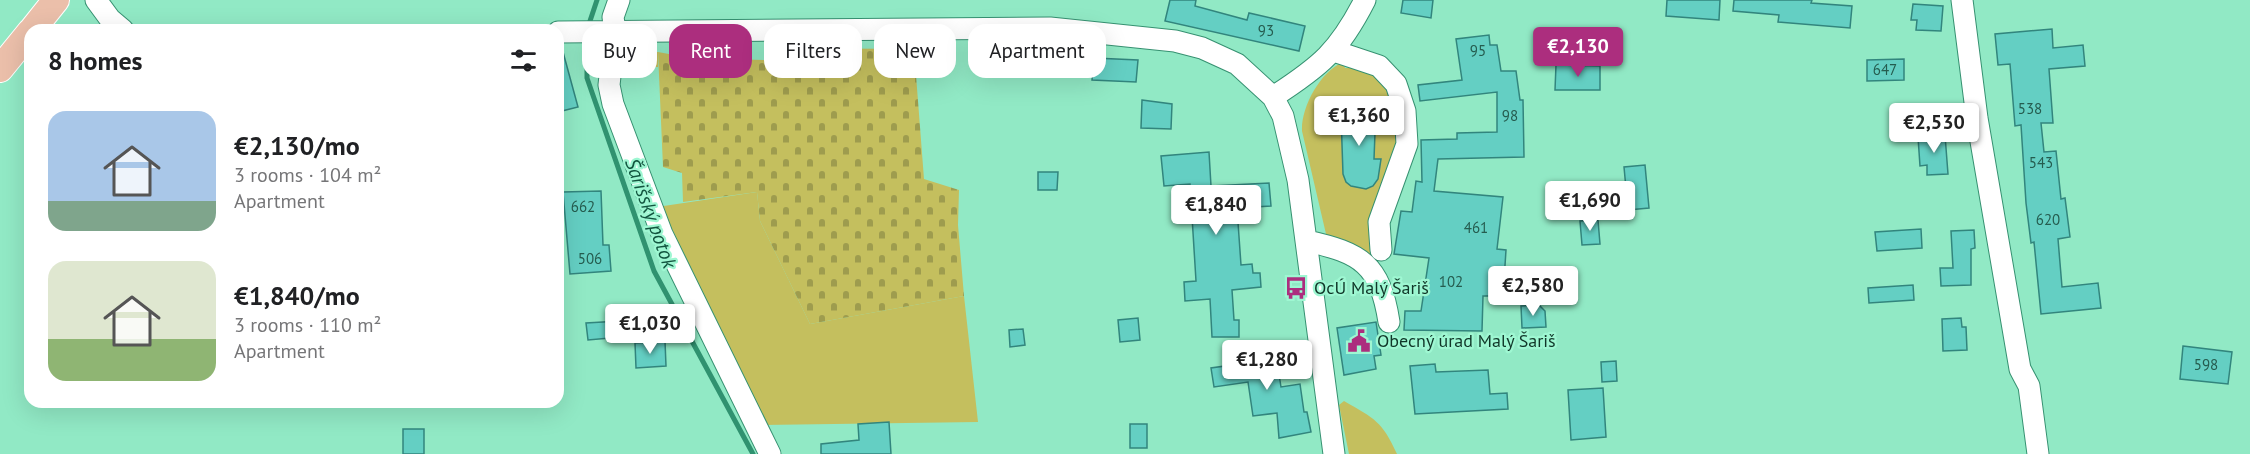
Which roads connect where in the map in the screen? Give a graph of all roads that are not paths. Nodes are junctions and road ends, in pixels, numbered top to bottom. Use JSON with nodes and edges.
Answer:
{"nodes":[{"id":1,"x":56,"y":0,"type":"edge"},
{"id":2,"x":96,"y":0,"type":"edge"},
{"id":3,"x":619,"y":0,"type":"edge"},
{"id":4,"x":1365,"y":0,"type":"edge"},
{"id":5,"x":1962,"y":0,"type":"edge"},
{"id":6,"x":37,"y":24,"type":"edge"},
{"id":7,"x":116,"y":24,"type":"edge"},
{"id":8,"x":611,"y":24,"type":"edge"},
{"id":9,"x":657,"y":31,"type":"edge"},
{"id":10,"x":564,"y":32,"type":"edge"},
{"id":11,"x":582,"y":32,"type":"edge"},
{"id":12,"x":24,"y":40,"type":"edge"},
{"id":13,"x":1334,"y":51,"type":"junction"},
{"id":14,"x":24,"y":57,"type":"edge"},
{"id":15,"x":3,"y":66,"type":"edge"},
{"id":16,"x":609,"y":78,"type":"edge"},
{"id":17,"x":1273,"y":97,"type":"junction"},
{"id":18,"x":1307,"y":241,"type":"junction"},
{"id":19,"x":1381,"y":250,"type":"dead end"},
{"id":20,"x":1389,"y":322,"type":"dead end"},
{"id":21,"x":770,"y":454,"type":"edge"},
{"id":22,"x":1334,"y":454,"type":"edge"},
{"id":23,"x":2038,"y":454,"type":"edge"}],
"edges":[{"from":1,"to":6,"type":"main road"},
{"from":2,"to":7,"type":"street"},
{"from":3,"to":8,"type":"street"},
{"from":4,"to":13,"type":"street"},
{"from":5,"to":23,"type":"street"},
{"from":9,"to":17,"type":"street"},
{"from":10,"to":11,"type":"street"},
{"from":12,"to":15,"type":"main road"},
{"from":13,"to":17,"type":"street"},
{"from":13,"to":19,"type":"street"},
{"from":14,"to":15,"type":"street"},
{"from":16,"to":21,"type":"street"},
{"from":17,"to":18,"type":"street"},
{"from":18,"to":20,"type":"street"},
{"from":18,"to":22,"type":"street"}]}
